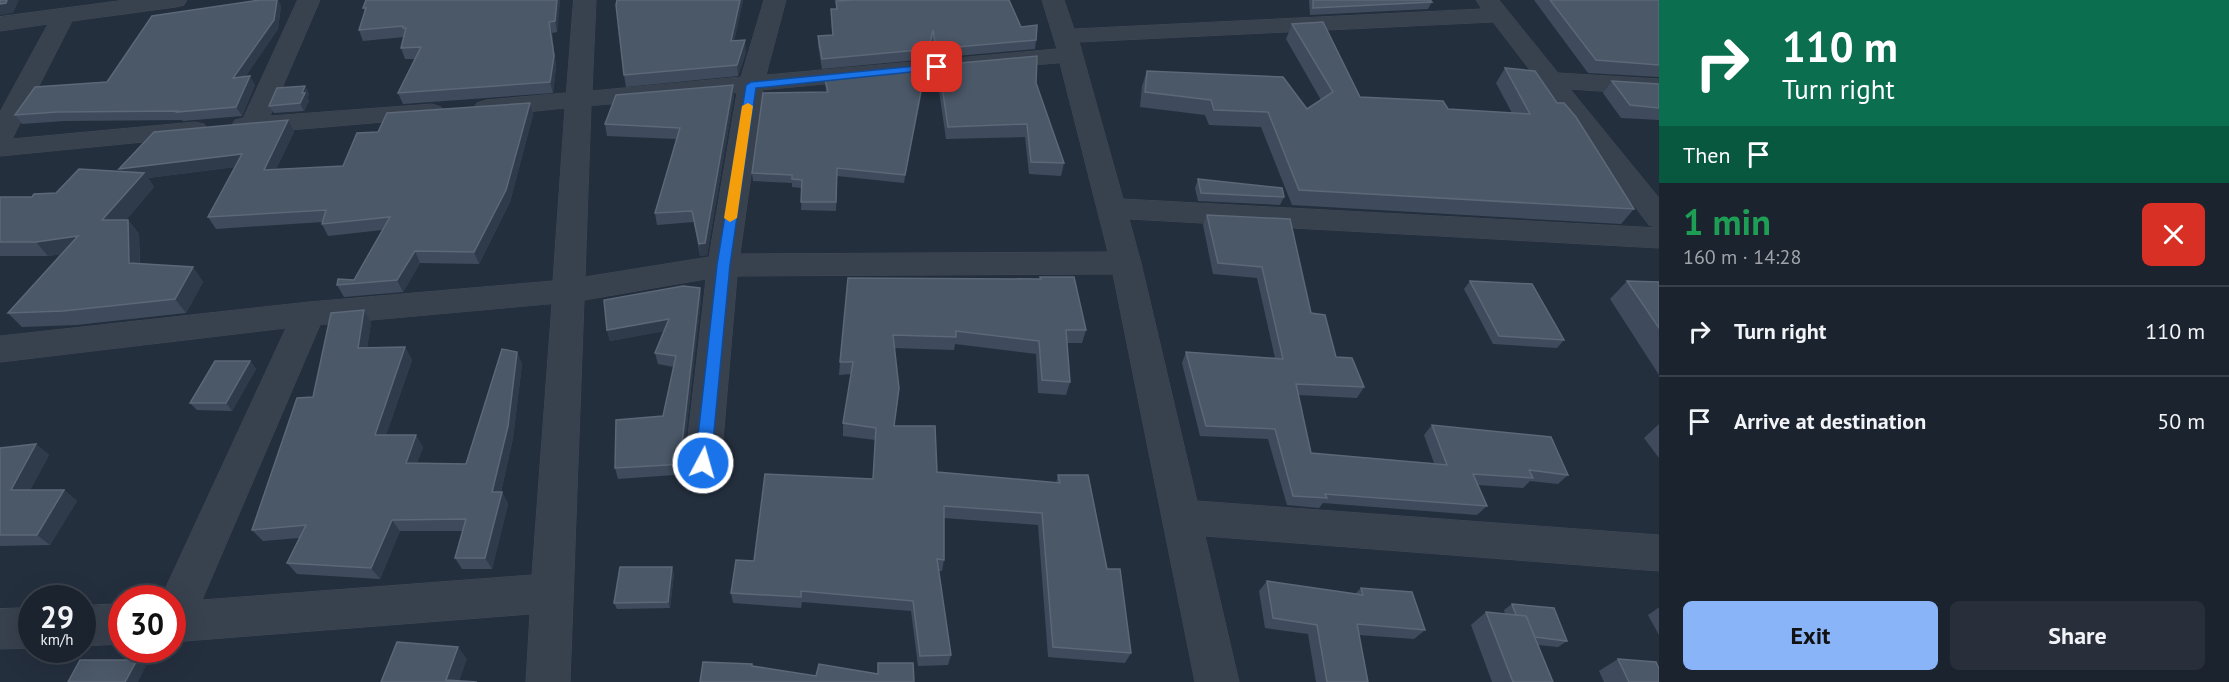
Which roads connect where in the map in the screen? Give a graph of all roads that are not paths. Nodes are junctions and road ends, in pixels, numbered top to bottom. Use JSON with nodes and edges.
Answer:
{"nodes":[{"id":1,"x":176,"y":0,"type":"edge"},
{"id":2,"x":309,"y":0,"type":"edge"},
{"id":3,"x":585,"y":0,"type":"edge"},
{"id":4,"x":775,"y":0,"type":"edge"},
{"id":5,"x":1053,"y":0,"type":"edge"},
{"id":6,"x":1493,"y":8,"type":"edge"},
{"id":7,"x":63,"y":17,"type":"junction"},
{"id":8,"x":0,"y":24,"type":"edge"},
{"id":9,"x":1068,"y":45,"type":"junction"},
{"id":10,"x":1550,"y":80,"type":"junction"},
{"id":11,"x":751,"y":85,"type":"junction"},
{"id":12,"x":1659,"y":87,"type":"edge"},
{"id":13,"x":577,"y":101,"type":"junction"},
{"id":14,"x":253,"y":125,"type":"junction"},
{"id":15,"x":0,"y":136,"type":"edge"},
{"id":16,"x":0,"y":148,"type":"edge"},
{"id":17,"x":1111,"y":207,"type":"junction"},
{"id":18,"x":1659,"y":218,"type":"edge"},
{"id":19,"x":1659,"y":238,"type":"edge"},
{"id":20,"x":1126,"y":263,"type":"junction"},
{"id":21,"x":723,"y":265,"type":"junction"},
{"id":22,"x":568,"y":291,"type":"junction"},
{"id":23,"x":309,"y":314,"type":"junction"},
{"id":24,"x":0,"y":349,"type":"edge"},
{"id":25,"x":703,"y":463,"type":"dead end"},
{"id":26,"x":1180,"y":517,"type":"junction"},
{"id":27,"x":1659,"y":553,"type":"edge"},
{"id":28,"x":186,"y":590,"type":"edge"},
{"id":29,"x":550,"y":593,"type":"junction"},
{"id":30,"x":186,"y":620,"type":"edge"},
{"id":31,"x":18,"y":628,"type":"edge"},
{"id":32,"x":0,"y":629,"type":"edge"},
{"id":33,"x":548,"y":682,"type":"edge"},
{"id":34,"x":1217,"y":682,"type":"edge"}],
"edges":[{"from":1,"to":7,"type":"street"},
{"from":2,"to":14,"type":"street"},
{"from":3,"to":13,"type":"street"},
{"from":4,"to":11,"type":"street"},
{"from":5,"to":9,"type":"street"},
{"from":6,"to":9,"type":"street"},
{"from":6,"to":10,"type":"street"},
{"from":7,"to":8,"type":"street"},
{"from":7,"to":15,"type":"street"},
{"from":9,"to":11,"type":"street"},
{"from":9,"to":17,"type":"street"},
{"from":10,"to":12,"type":"street"},
{"from":10,"to":18,"type":"street"},
{"from":11,"to":13,"type":"street"},
{"from":11,"to":21,"type":"street"},
{"from":13,"to":14,"type":"street"},
{"from":13,"to":22,"type":"street"},
{"from":14,"to":16,"type":"street"},
{"from":17,"to":19,"type":"street"},
{"from":17,"to":20,"type":"street"},
{"from":20,"to":21,"type":"street"},
{"from":20,"to":26,"type":"street"},
{"from":21,"to":22,"type":"street"},
{"from":21,"to":25,"type":"street"},
{"from":22,"to":23,"type":"street"},
{"from":22,"to":29,"type":"street"},
{"from":23,"to":24,"type":"street"},
{"from":23,"to":28,"type":"street"},
{"from":26,"to":27,"type":"street"},
{"from":26,"to":34,"type":"street"},
{"from":29,"to":30,"type":"street"},
{"from":29,"to":33,"type":"street"},
{"from":31,"to":32,"type":"street"}]}
